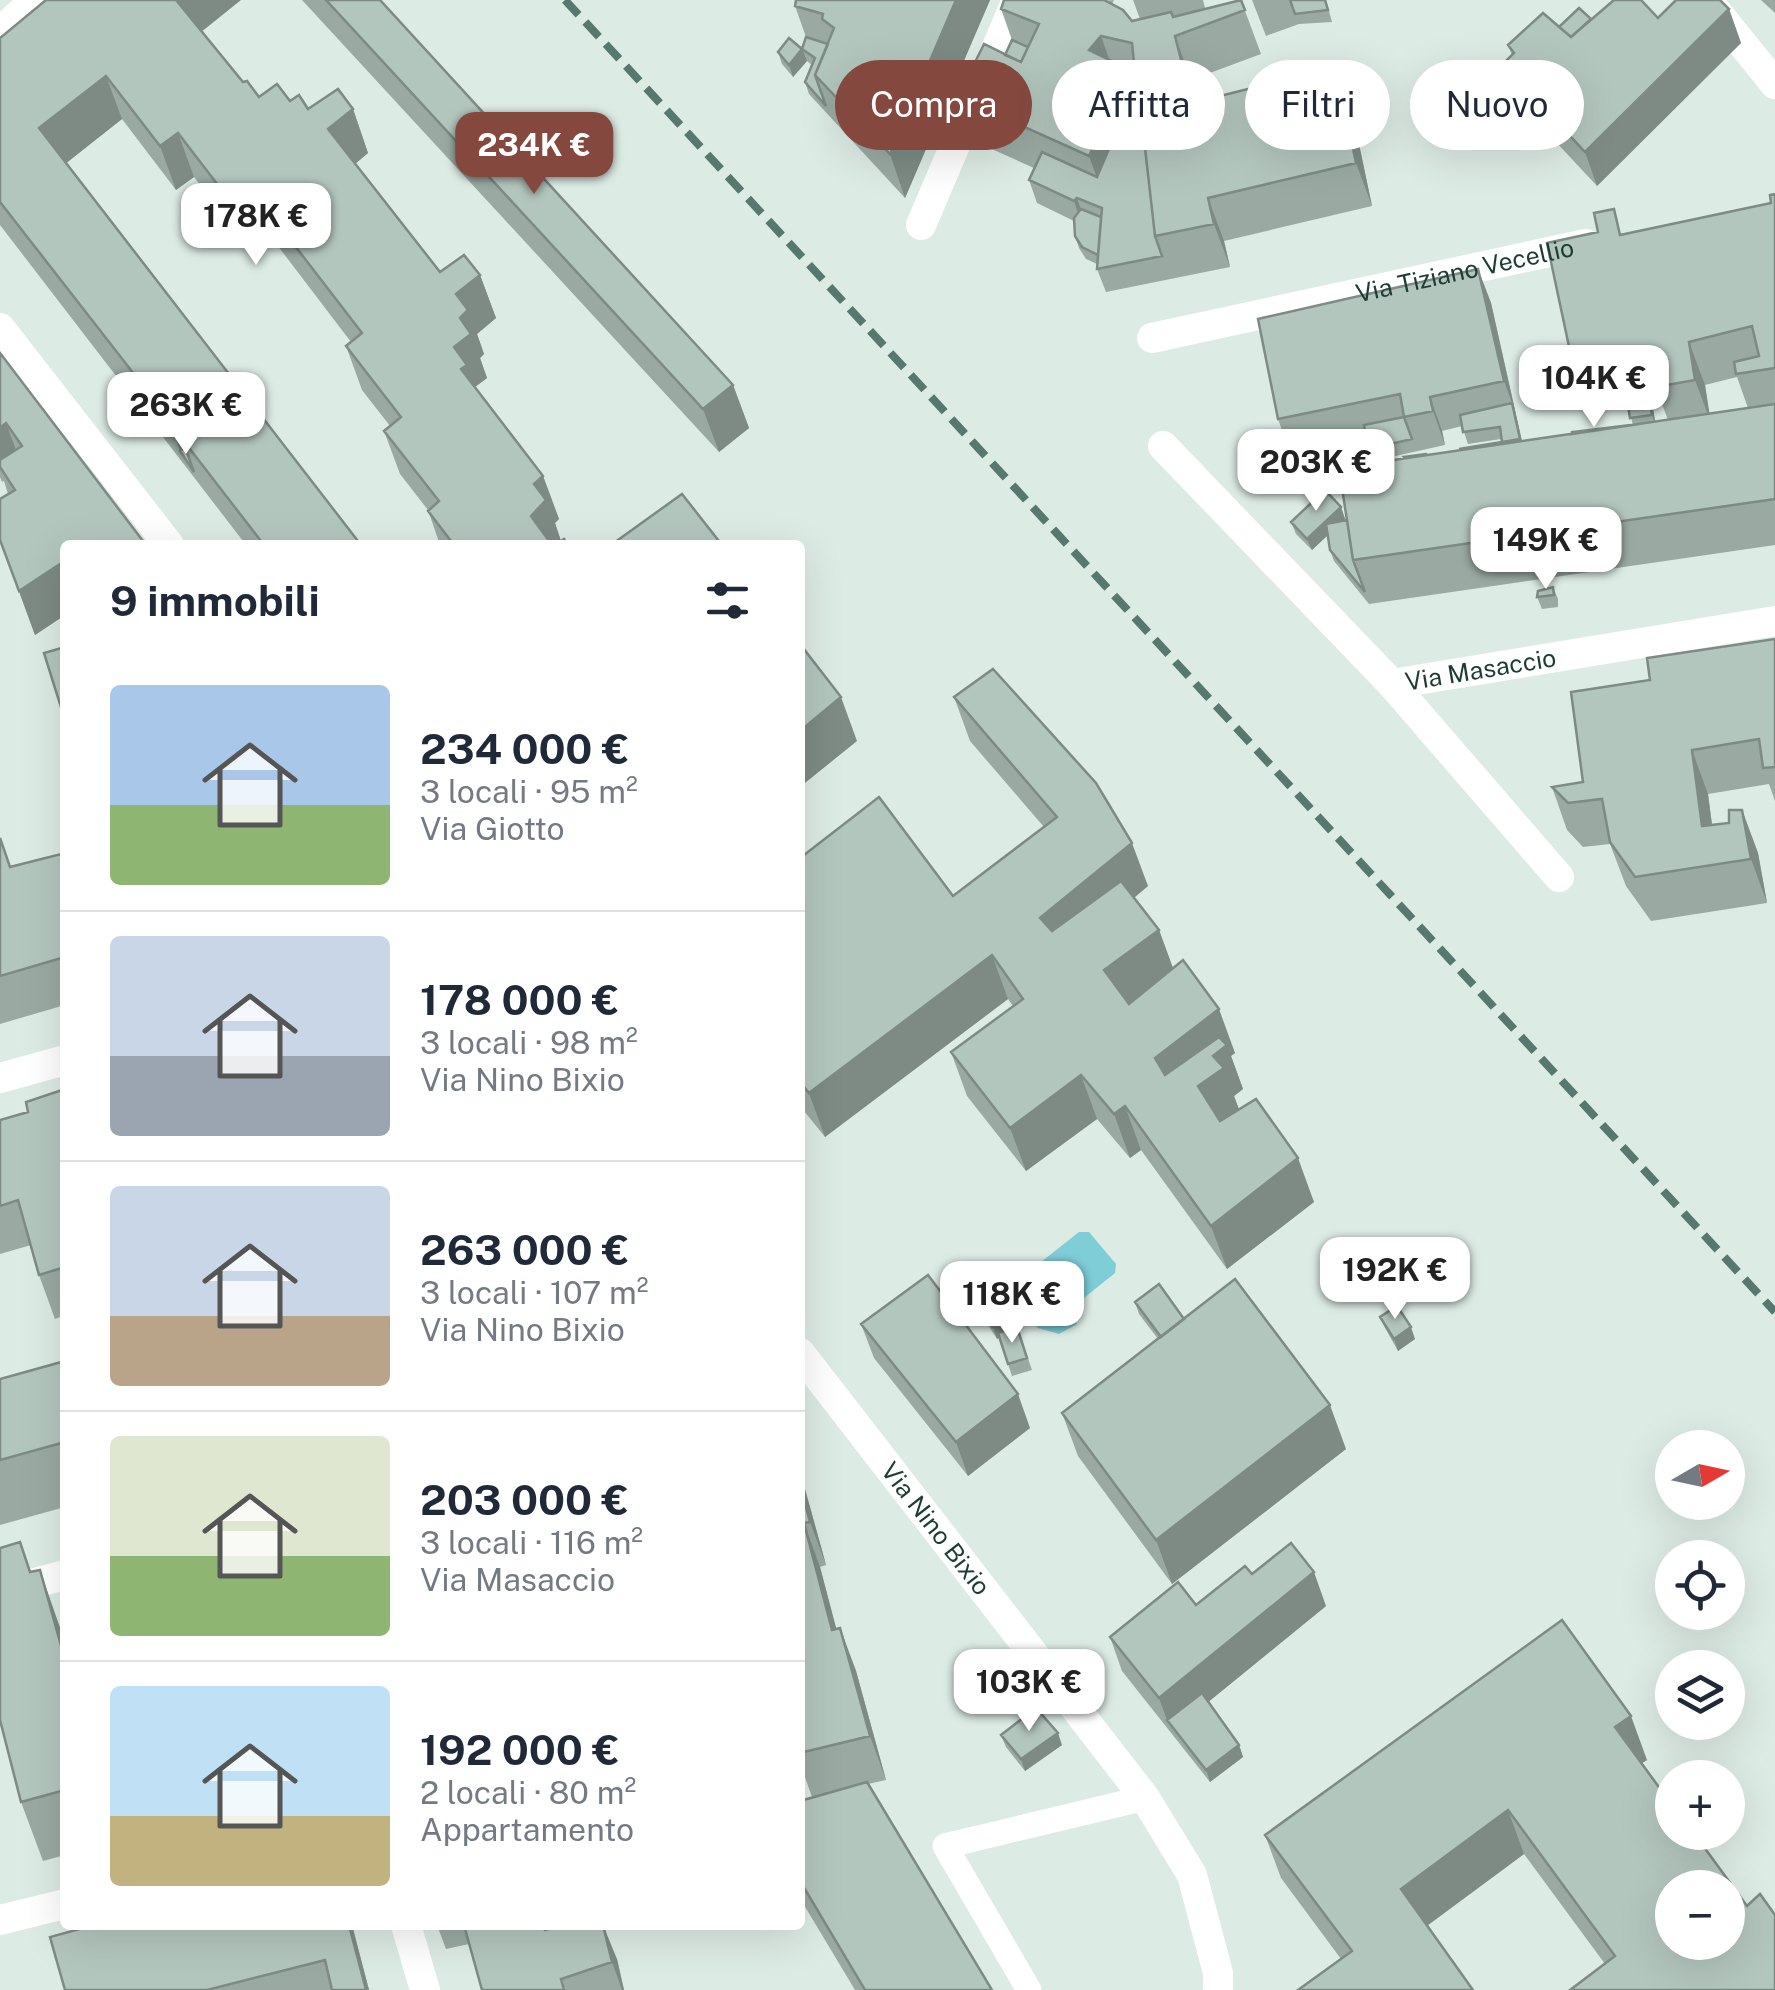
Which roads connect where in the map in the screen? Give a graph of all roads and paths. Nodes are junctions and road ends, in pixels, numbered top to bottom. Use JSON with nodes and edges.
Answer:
{"nodes":[{"id":1,"x":35,"y":0,"type":"edge"},
{"id":2,"x":1017,"y":0,"type":"edge"},
{"id":3,"x":1708,"y":0,"type":"edge"},
{"id":4,"x":0,"y":32,"type":"edge"},
{"id":5,"x":1775,"y":84,"type":"edge"},
{"id":6,"x":921,"y":226,"type":"dead end"},
{"id":7,"x":1619,"y":237,"type":"edge"},
{"id":8,"x":0,"y":328,"type":"edge"},
{"id":9,"x":1152,"y":338,"type":"dead end"},
{"id":10,"x":1163,"y":446,"type":"dead end"},
{"id":11,"x":165,"y":540,"type":"edge"},
{"id":12,"x":1775,"y":621,"type":"edge"},
{"id":13,"x":1392,"y":684,"type":"junction"},
{"id":14,"x":1559,"y":877,"type":"dead end"},
{"id":15,"x":60,"y":1061,"type":"edge"},
{"id":16,"x":0,"y":1078,"type":"edge"},
{"id":17,"x":805,"y":1360,"type":"edge"},
{"id":18,"x":60,"y":1576,"type":"edge"},
{"id":19,"x":0,"y":1592,"type":"edge"},
{"id":20,"x":1146,"y":1798,"type":"junction"},
{"id":21,"x":60,"y":1905,"type":"edge"},
{"id":22,"x":0,"y":1920,"type":"edge"},
{"id":23,"x":407,"y":1930,"type":"edge"},
{"id":24,"x":425,"y":1990,"type":"edge"},
{"id":25,"x":1028,"y":1990,"type":"edge"},
{"id":26,"x":1218,"y":1990,"type":"edge"}],
"edges":[{"from":1,"to":4,"type":"street"},
{"from":2,"to":6,"type":"street"},
{"from":3,"to":5,"type":"street"},
{"from":7,"to":9,"type":"street","name":"Via Tiziano Vecellio"},
{"from":8,"to":11,"type":"street"},
{"from":10,"to":13,"type":"street","name":"Via Masaccio"},
{"from":12,"to":13,"type":"street","name":"Via Masaccio"},
{"from":13,"to":14,"type":"street"},
{"from":15,"to":16,"type":"street"},
{"from":17,"to":20,"type":"street","name":"Via Nino Bixio"},
{"from":18,"to":19,"type":"street"},
{"from":20,"to":25,"type":"lane"},
{"from":20,"to":26,"type":"street","name":"Via Nino Bixio"},
{"from":21,"to":22,"type":"street"},
{"from":23,"to":24,"type":"street"}]}
